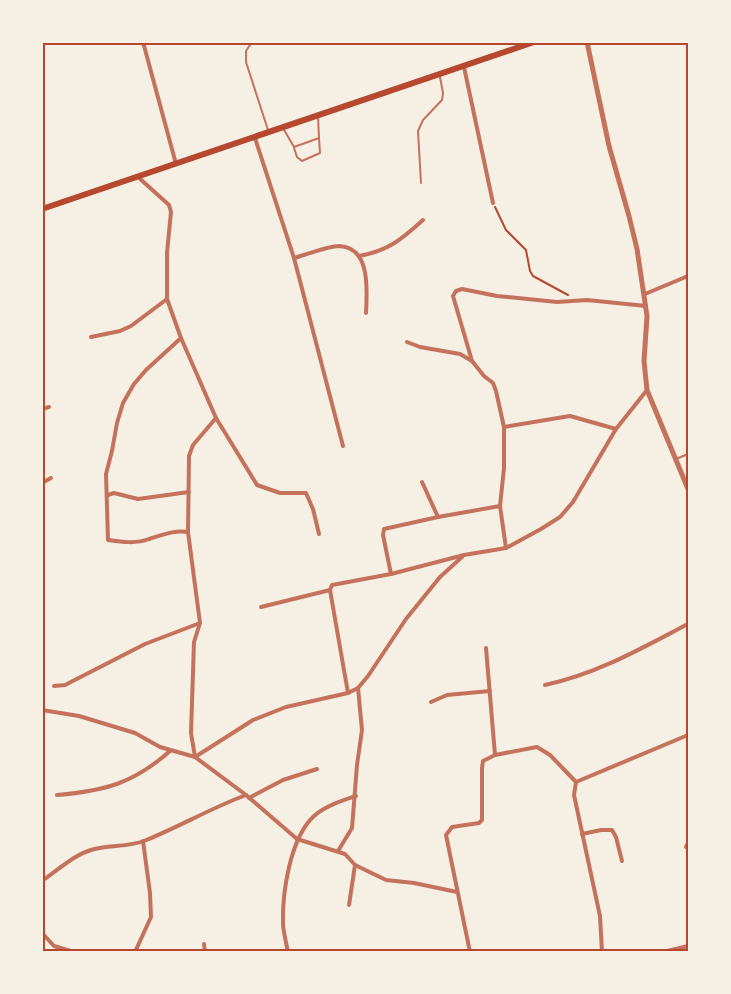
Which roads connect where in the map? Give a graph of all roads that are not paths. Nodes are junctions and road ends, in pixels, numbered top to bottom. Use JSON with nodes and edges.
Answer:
{"nodes":[{"id":1,"x":143,"y":42,"type":"edge"},
{"id":2,"x":252,"y":42,"type":"edge"},
{"id":3,"x":534,"y":42,"type":"edge"},
{"id":4,"x":587,"y":42,"type":"edge"},
{"id":5,"x":464,"y":67,"type":"junction"},
{"id":6,"x":440,"y":76,"type":"junction"},
{"id":7,"x":318,"y":116,"type":"junction"},
{"id":8,"x":283,"y":128,"type":"junction"},
{"id":9,"x":269,"y":133,"type":"junction"},
{"id":10,"x":255,"y":138,"type":"junction"},
{"id":11,"x":319,"y":138,"type":"junction"},
{"id":12,"x":294,"y":147,"type":"junction"},
{"id":13,"x":176,"y":164,"type":"junction"},
{"id":14,"x":138,"y":177,"type":"junction"},
{"id":15,"x":422,"y":183,"type":"dead end"},
{"id":16,"x":492,"y":203,"type":"road end"},
{"id":17,"x":42,"y":209,"type":"edge"},
{"id":18,"x":423,"y":220,"type":"dead end"},
{"id":19,"x":359,"y":256,"type":"junction"},
{"id":20,"x":294,"y":258,"type":"junction"},
{"id":21,"x":688,"y":276,"type":"edge"},
{"id":22,"x":645,"y":294,"type":"junction"},
{"id":23,"x":167,"y":299,"type":"junction"},
{"id":24,"x":646,"y":306,"type":"junction"},
{"id":25,"x":366,"y":313,"type":"dead end"},
{"id":26,"x":91,"y":338,"type":"dead end"},
{"id":27,"x":181,"y":338,"type":"junction"},
{"id":28,"x":407,"y":342,"type":"dead end"},
{"id":29,"x":472,"y":360,"type":"junction"},
{"id":30,"x":647,"y":390,"type":"junction"},
{"id":31,"x":49,"y":407,"type":"dead end"},
{"id":32,"x":42,"y":408,"type":"edge"},
{"id":33,"x":216,"y":418,"type":"junction"},
{"id":34,"x":504,"y":427,"type":"junction"},
{"id":35,"x":616,"y":429,"type":"junction"},
{"id":36,"x":343,"y":446,"type":"dead end"},
{"id":37,"x":688,"y":454,"type":"edge"},
{"id":38,"x":676,"y":459,"type":"junction"},
{"id":39,"x":52,"y":478,"type":"dead end"},
{"id":40,"x":422,"y":482,"type":"dead end"},
{"id":41,"x":42,"y":483,"type":"edge"},
{"id":42,"x":688,"y":489,"type":"edge"},
{"id":43,"x":189,"y":492,"type":"junction"},
{"id":44,"x":108,"y":495,"type":"junction"},
{"id":45,"x":500,"y":506,"type":"junction"},
{"id":46,"x":438,"y":517,"type":"junction"},
{"id":47,"x":188,"y":532,"type":"junction"},
{"id":48,"x":319,"y":534,"type":"dead end"},
{"id":49,"x":506,"y":548,"type":"junction"},
{"id":50,"x":464,"y":555,"type":"junction"},
{"id":51,"x":391,"y":574,"type":"junction"},
{"id":52,"x":330,"y":590,"type":"junction"},
{"id":53,"x":261,"y":607,"type":"dead end"},
{"id":54,"x":200,"y":622,"type":"junction"},
{"id":55,"x":688,"y":624,"type":"edge"},
{"id":56,"x":486,"y":648,"type":"dead end"},
{"id":57,"x":545,"y":685,"type":"dead end"},
{"id":58,"x":54,"y":686,"type":"dead end"},
{"id":59,"x":358,"y":688,"type":"junction"},
{"id":60,"x":490,"y":691,"type":"junction"},
{"id":61,"x":348,"y":693,"type":"junction"},
{"id":62,"x":432,"y":702,"type":"dead end"},
{"id":63,"x":42,"y":710,"type":"edge"},
{"id":64,"x":688,"y":735,"type":"edge"},
{"id":65,"x":170,"y":751,"type":"junction"},
{"id":66,"x":495,"y":755,"type":"junction"},
{"id":67,"x":195,"y":757,"type":"junction"},
{"id":68,"x":317,"y":770,"type":"dead end"},
{"id":69,"x":576,"y":782,"type":"junction"},
{"id":70,"x":57,"y":795,"type":"dead end"},
{"id":71,"x":247,"y":796,"type":"junction"},
{"id":72,"x":356,"y":796,"type":"junction"},
{"id":73,"x":582,"y":834,"type":"junction"},
{"id":74,"x":297,"y":839,"type":"junction"},
{"id":75,"x":143,"y":842,"type":"junction"},
{"id":76,"x":338,"y":852,"type":"junction"},
{"id":77,"x":622,"y":861,"type":"dead end"},
{"id":78,"x":355,"y":864,"type":"junction"},
{"id":79,"x":42,"y":881,"type":"edge"},
{"id":80,"x":457,"y":892,"type":"junction"},
{"id":81,"x":349,"y":905,"type":"dead end"},
{"id":82,"x":42,"y":933,"type":"edge"},
{"id":83,"x":204,"y":944,"type":"dead end"},
{"id":84,"x":688,"y":946,"type":"edge"},
{"id":85,"x":74,"y":952,"type":"edge"},
{"id":86,"x":135,"y":952,"type":"edge"},
{"id":87,"x":205,"y":952,"type":"edge"},
{"id":88,"x":288,"y":952,"type":"edge"},
{"id":89,"x":470,"y":952,"type":"edge"},
{"id":90,"x":602,"y":952,"type":"edge"},
{"id":91,"x":662,"y":952,"type":"edge"}],
"edges":[{"from":1,"to":13,"type":"street"},
{"from":2,"to":9,"type":"lane"},
{"from":3,"to":5,"type":"main road"},
{"from":4,"to":22,"type":"street"},
{"from":5,"to":6,"type":"main road"},
{"from":5,"to":16,"type":"street"},
{"from":6,"to":7,"type":"main road"},
{"from":6,"to":15,"type":"lane"},
{"from":7,"to":8,"type":"main road"},
{"from":7,"to":11,"type":"lane"},
{"from":8,"to":9,"type":"main road"},
{"from":8,"to":12,"type":"lane"},
{"from":9,"to":10,"type":"main road"},
{"from":10,"to":13,"type":"main road"},
{"from":10,"to":20,"type":"street"},
{"from":11,"to":12,"type":"lane"},
{"from":11,"to":12,"type":"lane"},
{"from":13,"to":14,"type":"main road"},
{"from":14,"to":17,"type":"main road"},
{"from":14,"to":23,"type":"street"},
{"from":18,"to":19,"type":"street"},
{"from":19,"to":20,"type":"street"},
{"from":19,"to":25,"type":"street"},
{"from":20,"to":36,"type":"street"},
{"from":21,"to":22,"type":"street"},
{"from":22,"to":24,"type":"street"},
{"from":23,"to":26,"type":"street"},
{"from":23,"to":27,"type":"street"},
{"from":24,"to":29,"type":"street"},
{"from":24,"to":30,"type":"street"},
{"from":27,"to":33,"type":"street"},
{"from":27,"to":44,"type":"street"},
{"from":28,"to":29,"type":"street"},
{"from":29,"to":34,"type":"street"},
{"from":30,"to":35,"type":"street"},
{"from":30,"to":38,"type":"street"},
{"from":31,"to":32,"type":"street"},
{"from":33,"to":43,"type":"street"},
{"from":33,"to":48,"type":"street"},
{"from":34,"to":35,"type":"street"},
{"from":34,"to":45,"type":"street"},
{"from":35,"to":49,"type":"street"},
{"from":37,"to":38,"type":"lane"},
{"from":38,"to":42,"type":"street"},
{"from":39,"to":41,"type":"street"},
{"from":40,"to":46,"type":"street"},
{"from":43,"to":44,"type":"street"},
{"from":43,"to":47,"type":"street"},
{"from":44,"to":47,"type":"street"},
{"from":45,"to":46,"type":"street"},
{"from":45,"to":49,"type":"street"},
{"from":46,"to":51,"type":"street"},
{"from":47,"to":54,"type":"street"},
{"from":49,"to":50,"type":"street"},
{"from":50,"to":51,"type":"street"},
{"from":50,"to":59,"type":"street"},
{"from":51,"to":52,"type":"street"},
{"from":52,"to":53,"type":"street"},
{"from":52,"to":61,"type":"street"},
{"from":54,"to":58,"type":"street"},
{"from":54,"to":67,"type":"street"},
{"from":55,"to":57,"type":"street"},
{"from":56,"to":60,"type":"street"},
{"from":59,"to":61,"type":"street"},
{"from":59,"to":72,"type":"street"},
{"from":60,"to":62,"type":"street"},
{"from":60,"to":66,"type":"street"},
{"from":61,"to":67,"type":"street"},
{"from":63,"to":65,"type":"street"},
{"from":64,"to":69,"type":"street"},
{"from":65,"to":67,"type":"street"},
{"from":65,"to":70,"type":"street"},
{"from":66,"to":69,"type":"street"},
{"from":66,"to":80,"type":"street"},
{"from":67,"to":71,"type":"street"},
{"from":68,"to":71,"type":"street"},
{"from":69,"to":73,"type":"street"},
{"from":71,"to":74,"type":"street"},
{"from":71,"to":75,"type":"street"},
{"from":72,"to":74,"type":"street"},
{"from":72,"to":76,"type":"street"},
{"from":73,"to":77,"type":"street"},
{"from":73,"to":90,"type":"street"},
{"from":74,"to":76,"type":"street"},
{"from":74,"to":88,"type":"street"},
{"from":75,"to":79,"type":"street"},
{"from":75,"to":86,"type":"street"},
{"from":76,"to":78,"type":"street"},
{"from":78,"to":80,"type":"street"},
{"from":78,"to":81,"type":"street"},
{"from":80,"to":89,"type":"street"},
{"from":82,"to":85,"type":"street"},
{"from":83,"to":87,"type":"street"},
{"from":84,"to":91,"type":"street"}]}
